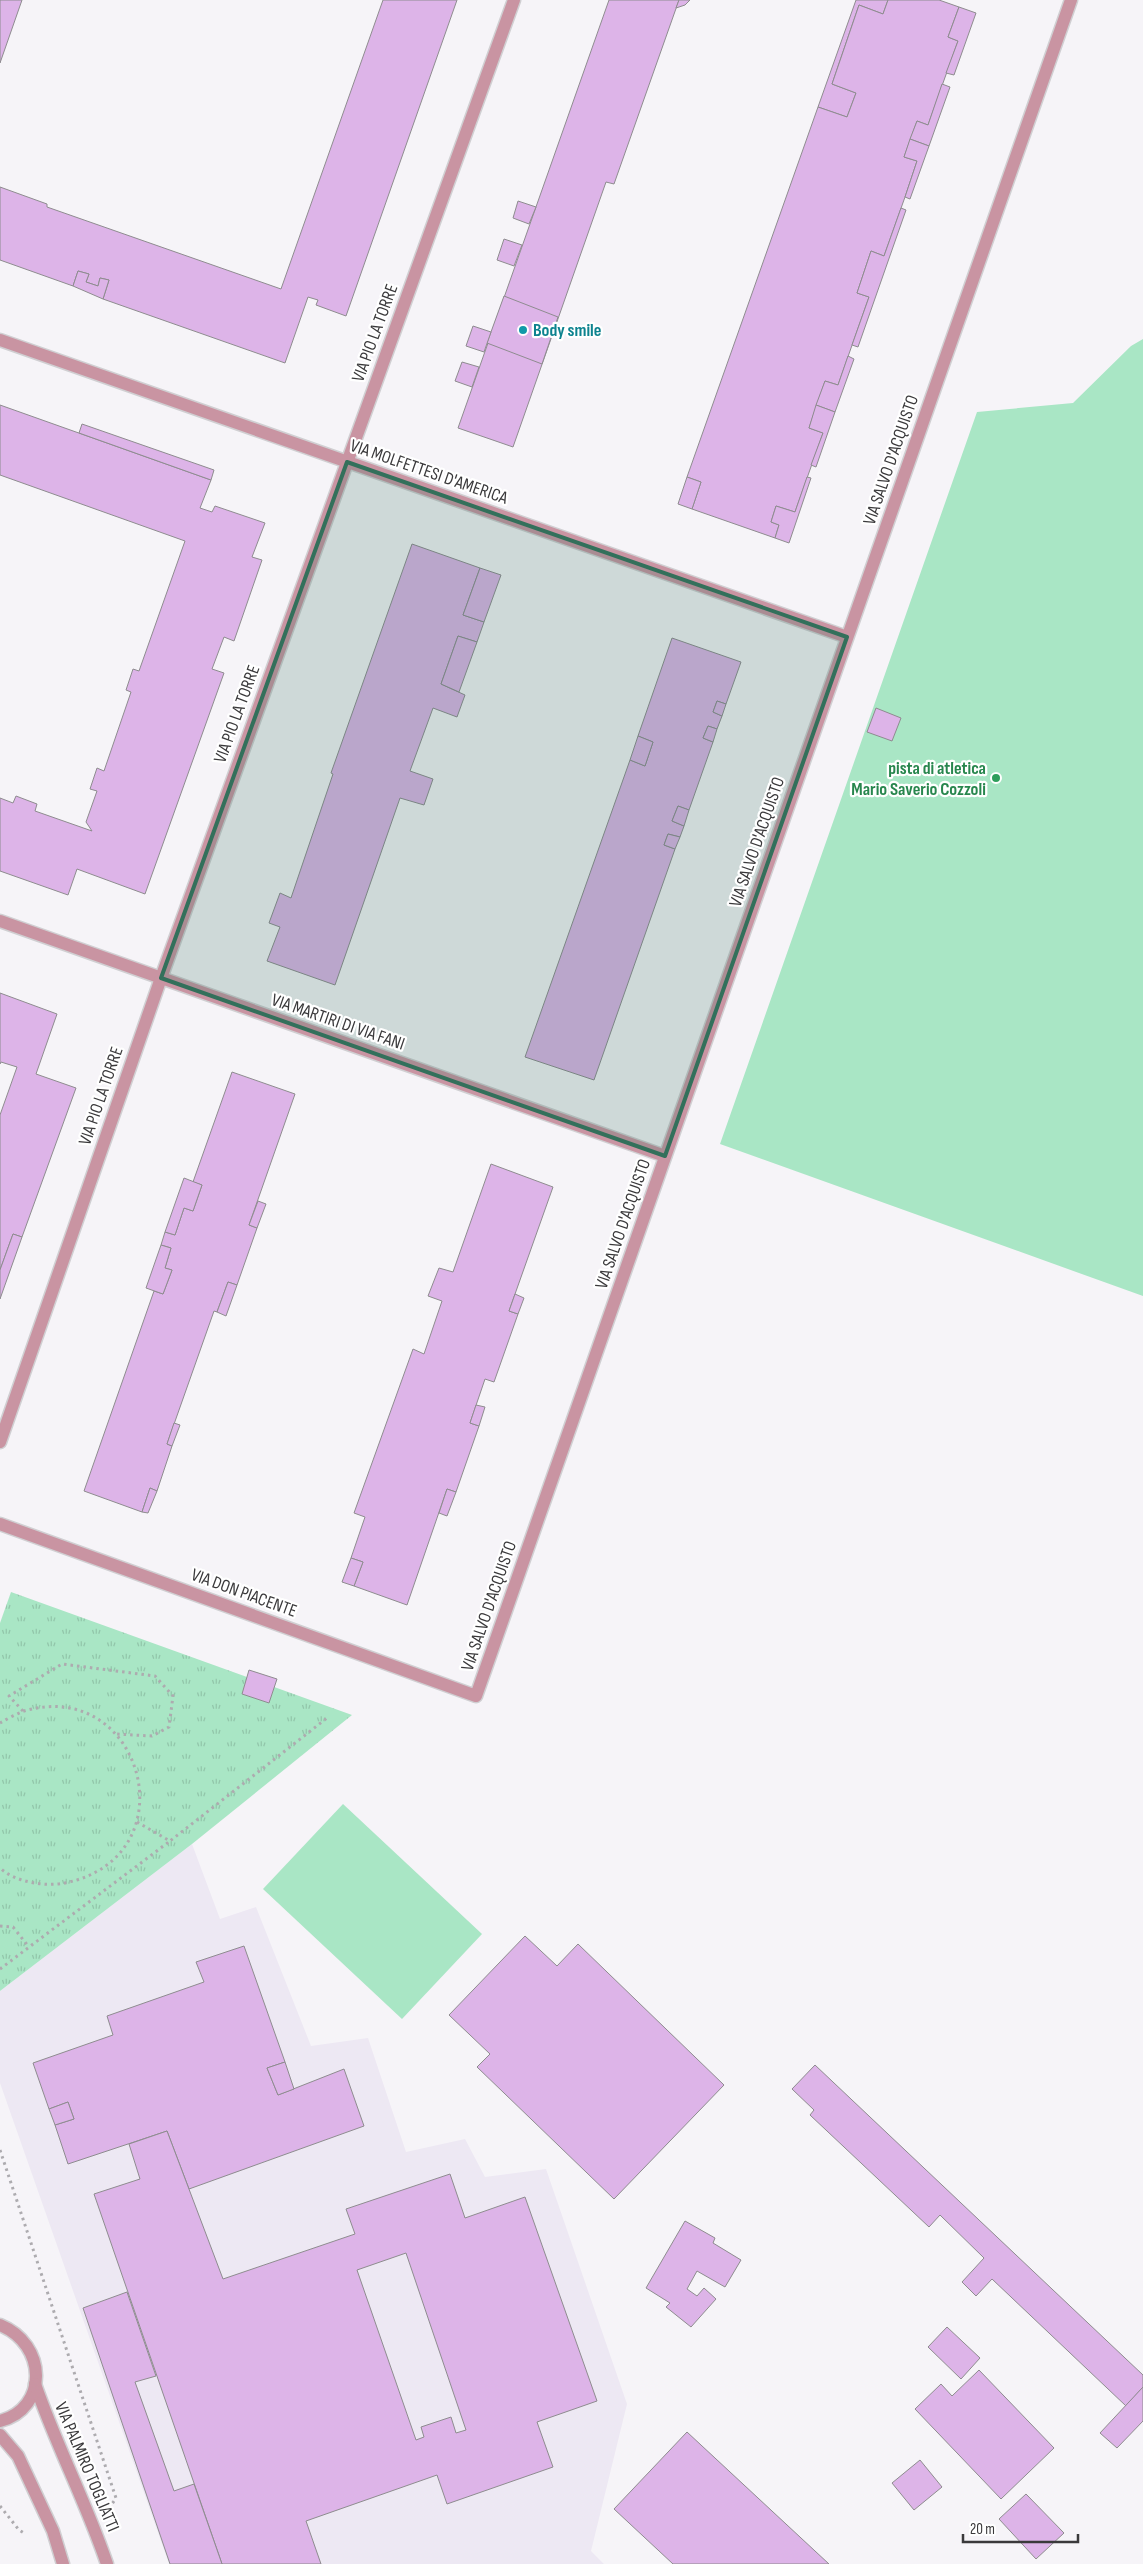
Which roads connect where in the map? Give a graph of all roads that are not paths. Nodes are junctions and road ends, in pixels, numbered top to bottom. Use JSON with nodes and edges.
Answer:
{"nodes":[{"id":1,"x":514,"y":0,"type":"edge"},
{"id":2,"x":1071,"y":0,"type":"edge"},
{"id":3,"x":0,"y":340,"type":"edge"},
{"id":4,"x":347,"y":462,"type":"junction"},
{"id":5,"x":847,"y":638,"type":"junction"},
{"id":6,"x":0,"y":921,"type":"edge"},
{"id":7,"x":161,"y":978,"type":"junction"},
{"id":8,"x":665,"y":1156,"type":"junction"},
{"id":9,"x":0,"y":1442,"type":"edge"},
{"id":10,"x":0,"y":1524,"type":"edge"},
{"id":11,"x":476,"y":1696,"type":"joint"},
{"id":12,"x":0,"y":2325,"type":"edge"},
{"id":13,"x":35,"y":2384,"type":"junction"},
{"id":14,"x":0,"y":2422,"type":"edge"},
{"id":15,"x":0,"y":2435,"type":"edge"},
{"id":16,"x":63,"y":2564,"type":"edge"},
{"id":17,"x":107,"y":2564,"type":"edge"}],
"edges":[{"from":1,"to":4,"type":"street","name":"VIA PIO LA TORRE"},
{"from":2,"to":5,"type":"street","name":"VIA SALVO D'ACQUISTO"},
{"from":3,"to":4,"type":"street","name":"VIA MOLFETTESI D'AMERICA"},
{"from":4,"to":5,"type":"street","name":"VIA MOLFETTESI D'AMERICA"},
{"from":4,"to":7,"type":"street","name":"VIA PIO LA TORRE"},
{"from":5,"to":8,"type":"street","name":"VIA SALVO D'ACQUISTO"},
{"from":6,"to":7,"type":"street","name":"VIA MARTIRI DI VIA FANI"},
{"from":7,"to":8,"type":"street","name":"VIA MARTIRI DI VIA FANI"},
{"from":7,"to":9,"type":"street","name":"VIA PIO LA TORRE"},
{"from":8,"to":11,"type":"street","name":"VIA SALVO D'ACQUISTO"},
{"from":10,"to":11,"type":"street","name":"VIA DON PIACENTE"},
{"from":12,"to":13,"type":"street"},
{"from":13,"to":14,"type":"street"},
{"from":13,"to":17,"type":"street","name":"VIA PALMIRO TOGLIATTI"},
{"from":15,"to":16,"type":"street"}]}
